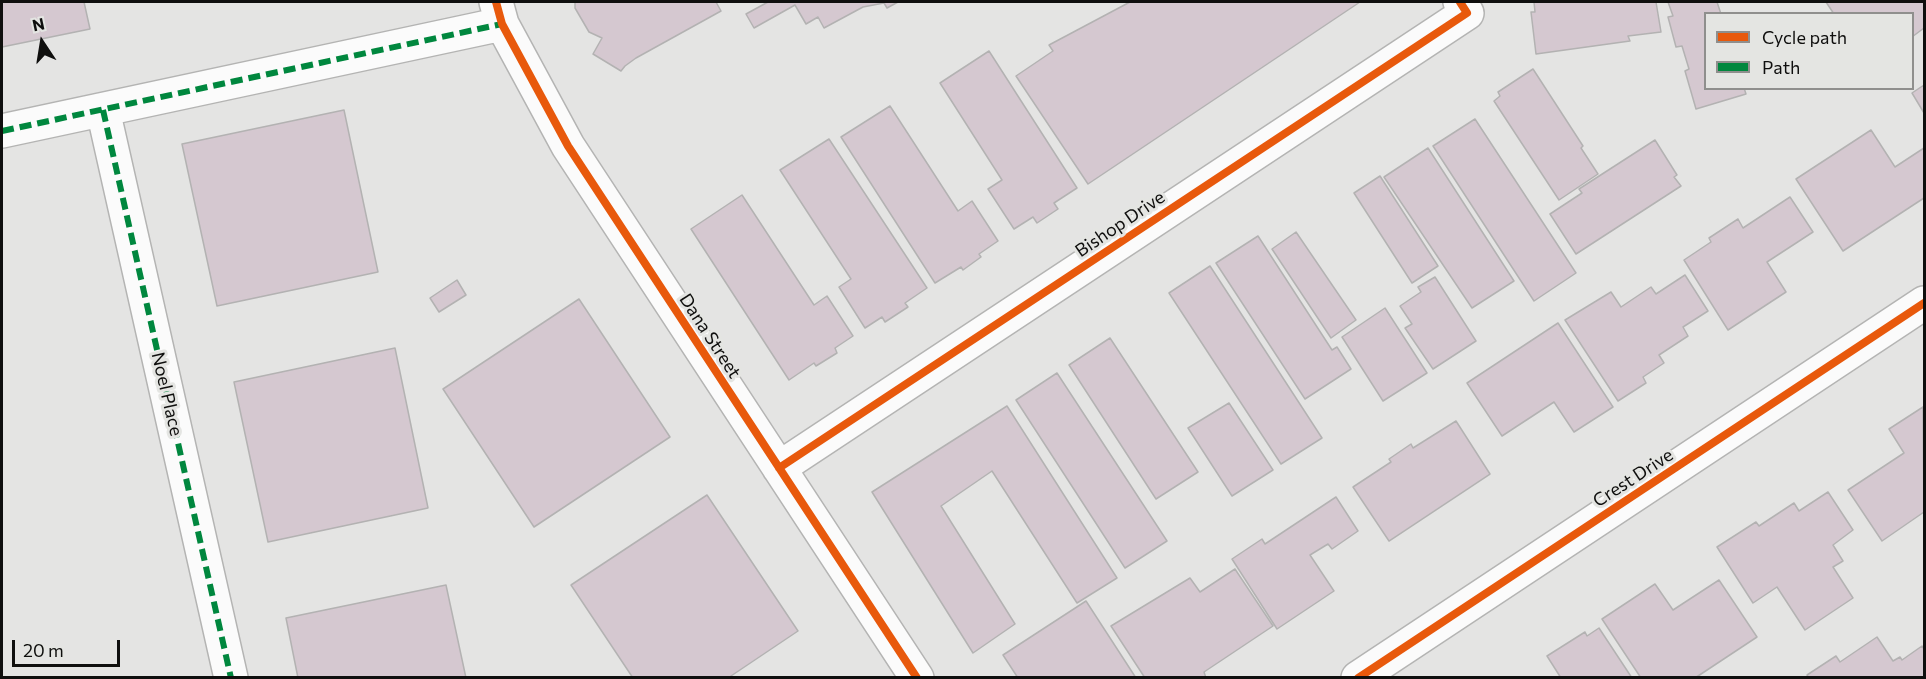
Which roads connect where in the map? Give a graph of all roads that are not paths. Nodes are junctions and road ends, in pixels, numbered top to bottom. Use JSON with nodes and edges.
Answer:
{"nodes":[{"id":1,"x":1460,"y":2,"type":"edge"},
{"id":2,"x":499,"y":13,"type":"edge"},
{"id":3,"x":102,"y":110,"type":"junction"},
{"id":4,"x":2,"y":131,"type":"edge"},
{"id":5,"x":1924,"y":303,"type":"edge"},
{"id":6,"x":779,"y":468,"type":"junction"},
{"id":7,"x":231,"y":678,"type":"edge"},
{"id":8,"x":917,"y":678,"type":"edge"},
{"id":9,"x":1358,"y":678,"type":"edge"}],
"edges":[{"from":1,"to":6,"type":"street","name":"Bishop Drive"},
{"from":2,"to":3,"type":"street"},
{"from":2,"to":6,"type":"street","name":"Dana Street"},
{"from":3,"to":4,"type":"street"},
{"from":3,"to":7,"type":"street","name":"Noel Place"},
{"from":5,"to":9,"type":"street","name":"Crest Drive"},
{"from":6,"to":8,"type":"street","name":"Dana Street"}]}
